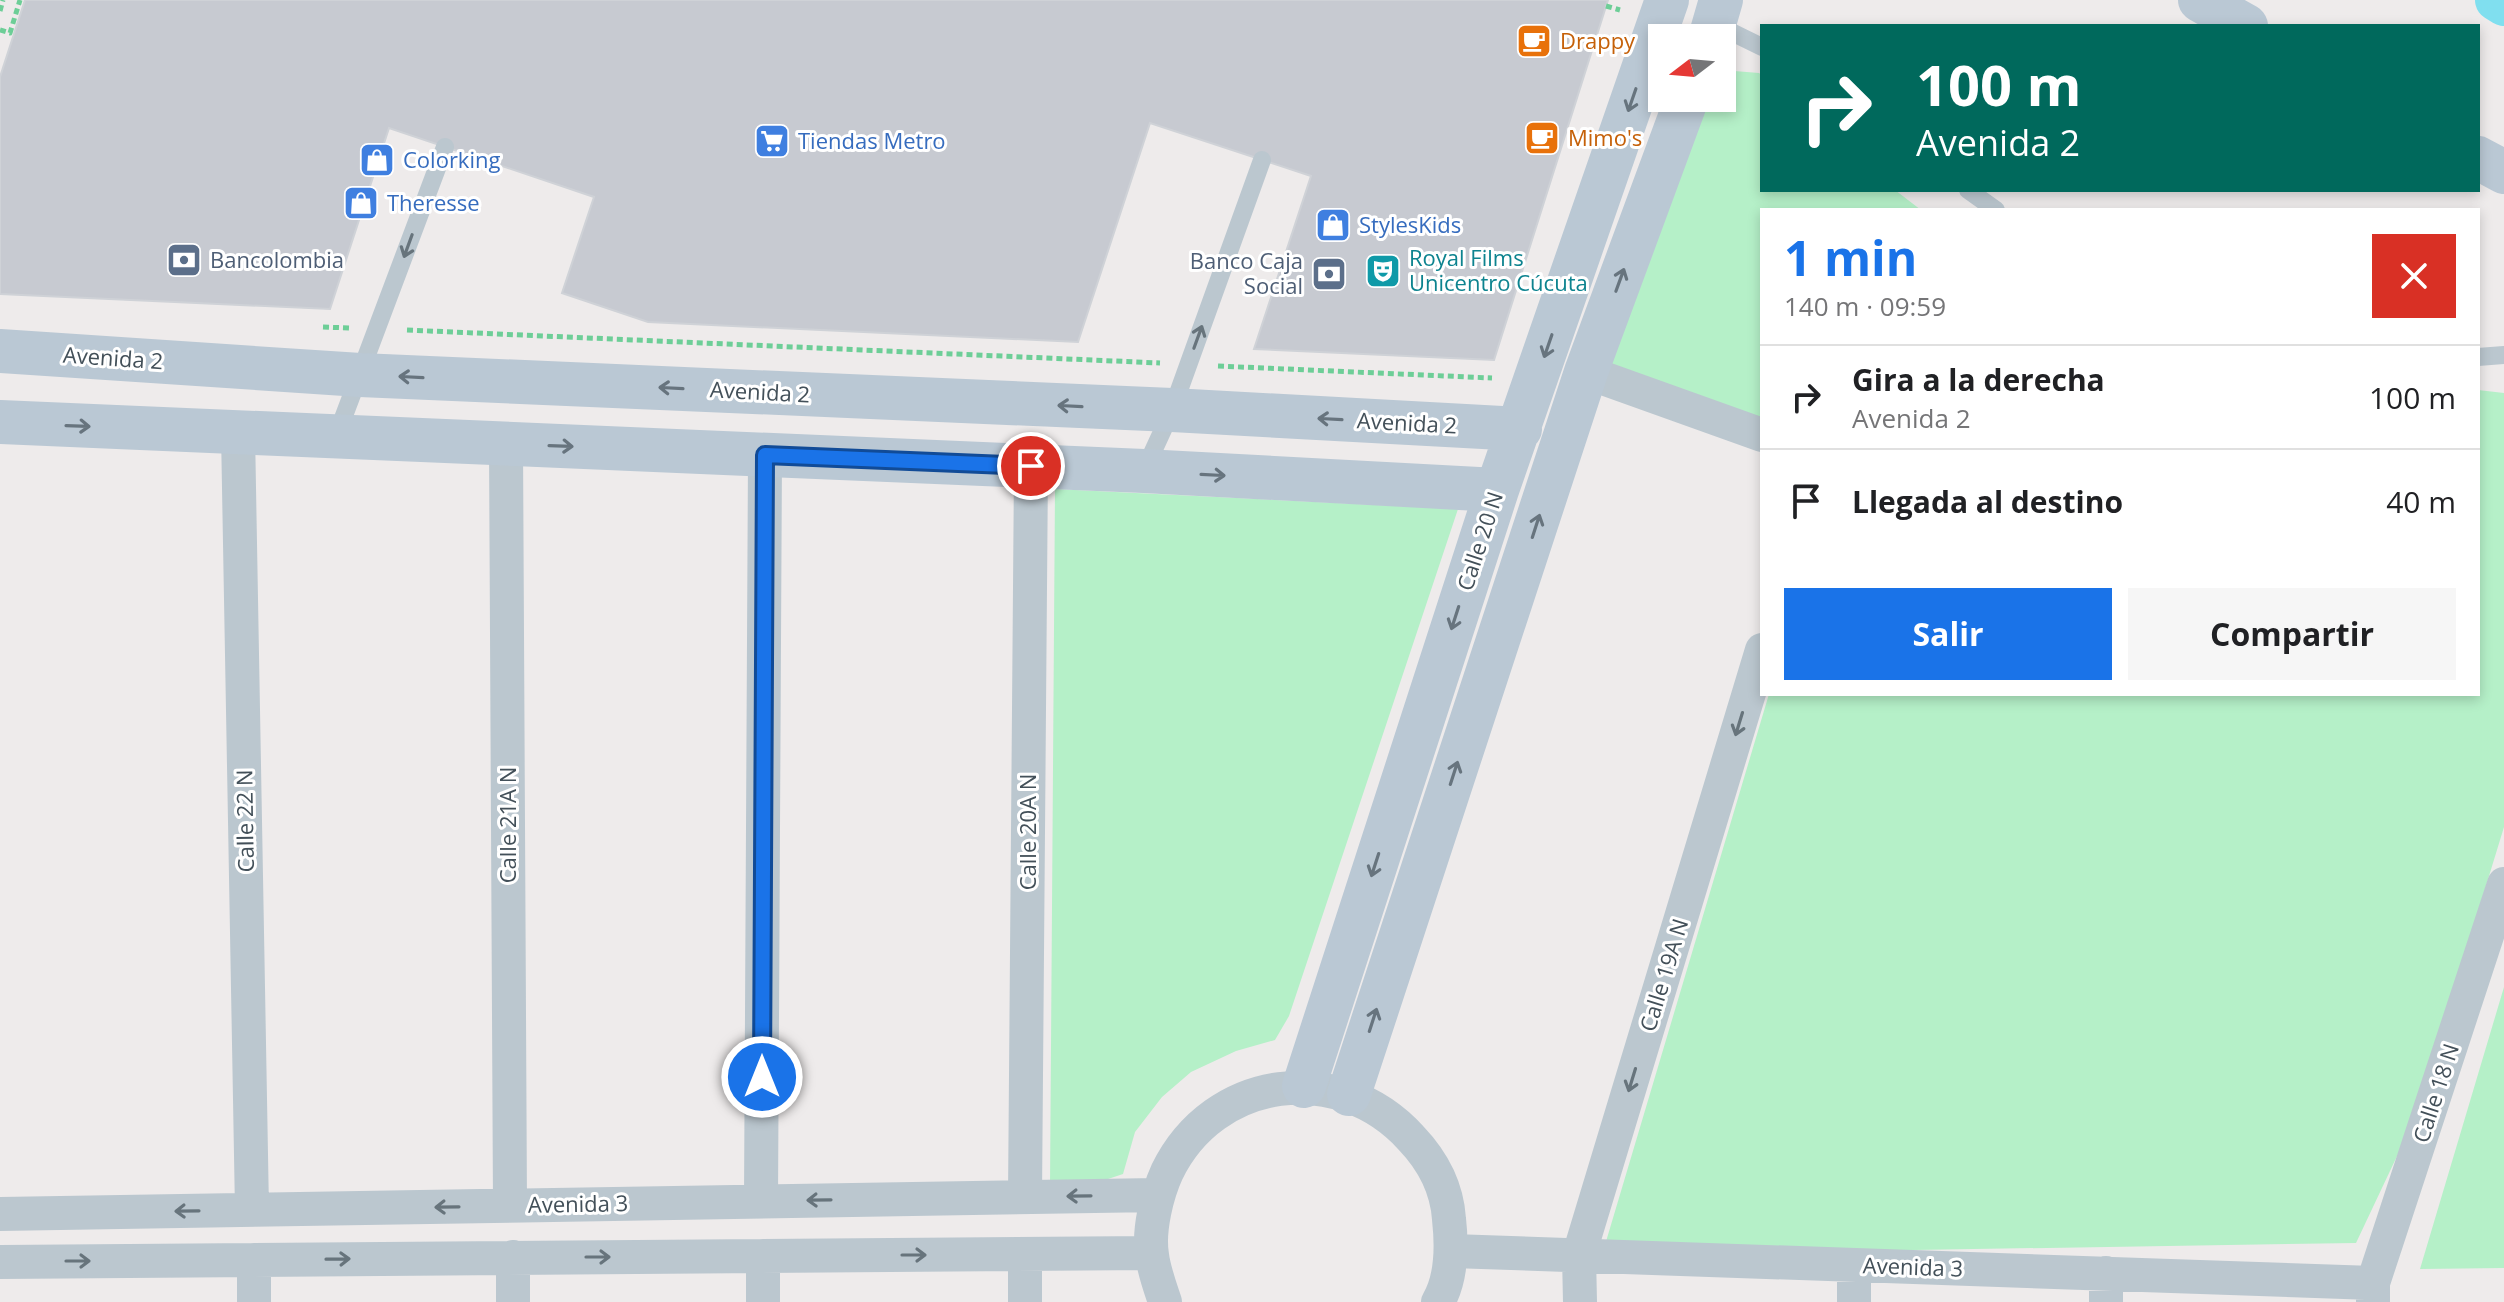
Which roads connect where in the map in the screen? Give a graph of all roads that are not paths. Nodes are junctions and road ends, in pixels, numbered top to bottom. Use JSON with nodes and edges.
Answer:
{"nodes":[{"id":1,"x":1667,"y":0,"type":"edge"},
{"id":2,"x":2200,"y":0,"type":"edge"},
{"id":3,"x":1715,"y":21,"type":"edge"},
{"id":4,"x":2242,"y":24,"type":"edge"},
{"id":5,"x":1760,"y":46,"type":"edge"},
{"id":6,"x":1682,"y":112,"type":"edge"},
{"id":7,"x":445,"y":147,"type":"dead end"},
{"id":8,"x":2480,"y":159,"type":"edge"},
{"id":9,"x":1262,"y":160,"type":"dead end"},
{"id":10,"x":2504,"y":172,"type":"edge"},
{"id":11,"x":1971,"y":192,"type":"edge"},
{"id":12,"x":1993,"y":208,"type":"edge"},
{"id":13,"x":0,"y":351,"type":"edge"},
{"id":14,"x":2504,"y":355,"type":"edge"},
{"id":15,"x":2480,"y":357,"type":"edge"},
{"id":16,"x":1586,"y":372,"type":"junction"},
{"id":17,"x":360,"y":375,"type":"junction"},
{"id":18,"x":1172,"y":410,"type":"junction"},
{"id":19,"x":0,"y":422,"type":"edge"},
{"id":20,"x":1520,"y":429,"type":"junction"},
{"id":21,"x":238,"y":432,"type":"junction"},
{"id":22,"x":1760,"y":434,"type":"edge"},
{"id":23,"x":336,"y":437,"type":"junction"},
{"id":24,"x":506,"y":444,"type":"junction"},
{"id":25,"x":765,"y":455,"type":"junction"},
{"id":26,"x":1031,"y":466,"type":"junction"},
{"id":27,"x":1144,"y":471,"type":"junction"},
{"id":28,"x":1497,"y":490,"type":"junction"},
{"id":29,"x":1760,"y":657,"type":"edge"},
{"id":30,"x":2504,"y":884,"type":"edge"},
{"id":31,"x":1304,"y":1086,"type":"junction"},
{"id":32,"x":1349,"y":1094,"type":"junction"},
{"id":33,"x":1157,"y":1195,"type":"junction"},
{"id":34,"x":1025,"y":1197,"type":"junction"},
{"id":35,"x":761,"y":1201,"type":"junction"},
{"id":36,"x":510,"y":1205,"type":"junction"},
{"id":37,"x":252,"y":1210,"type":"junction"},
{"id":38,"x":0,"y":1214,"type":"edge"},
{"id":39,"x":1452,"y":1251,"type":"junction"},
{"id":40,"x":1151,"y":1253,"type":"junction"},
{"id":41,"x":1025,"y":1254,"type":"junction"},
{"id":42,"x":1579,"y":1255,"type":"junction"},
{"id":43,"x":763,"y":1256,"type":"junction"},
{"id":44,"x":513,"y":1257,"type":"junction"},
{"id":45,"x":254,"y":1260,"type":"junction"},
{"id":46,"x":0,"y":1262,"type":"edge"},
{"id":47,"x":1854,"y":1265,"type":"junction"},
{"id":48,"x":2106,"y":1288,"type":"edge"},
{"id":49,"x":2373,"y":1292,"type":"edge"},
{"id":50,"x":254,"y":1302,"type":"edge"},
{"id":51,"x":513,"y":1302,"type":"edge"},
{"id":52,"x":763,"y":1302,"type":"edge"},
{"id":53,"x":1025,"y":1302,"type":"edge"},
{"id":54,"x":1165,"y":1302,"type":"edge"},
{"id":55,"x":1438,"y":1302,"type":"edge"},
{"id":56,"x":1580,"y":1302,"type":"edge"},
{"id":57,"x":1854,"y":1302,"type":"edge"}],
"edges":[{"from":1,"to":20,"type":"street","name":"Calle 20 N","one_way":true},
{"from":2,"to":4,"type":"street"},
{"from":3,"to":5,"type":"lane"},
{"from":16,"to":6,"type":"street","one_way":true},
{"from":7,"to":17,"type":"lane","one_way":true},
{"from":8,"to":10,"type":"street"},
{"from":18,"to":9,"type":"lane","one_way":true},
{"from":11,"to":12,"type":"lane"},
{"from":13,"to":17,"type":"street","name":"Avenida 2"},
{"from":14,"to":15,"type":"lane"},
{"from":16,"to":22,"type":"street"},
{"from":32,"to":16,"type":"street","one_way":true},
{"from":18,"to":17,"type":"street","name":"Avenida 2","one_way":true},
{"from":17,"to":23,"type":"lane"},
{"from":20,"to":18,"type":"street","name":"Avenida 2","one_way":true},
{"from":18,"to":27,"type":"lane"},
{"from":19,"to":21,"type":"street","one_way":true},
{"from":20,"to":28,"type":"street","name":"Calle 20 N"},
{"from":21,"to":23,"type":"street"},
{"from":21,"to":37,"type":"street","name":"Calle 22 N"},
{"from":23,"to":24,"type":"street"},
{"from":24,"to":25,"type":"street","one_way":true},
{"from":24,"to":36,"type":"street","name":"Calle 21A N"},
{"from":25,"to":26,"type":"street"},
{"from":25,"to":35,"type":"street"},
{"from":26,"to":27,"type":"street"},
{"from":26,"to":34,"type":"street","name":"Calle 20A N"},
{"from":27,"to":28,"type":"street","one_way":true},
{"from":28,"to":31,"type":"street","name":"Calle 20 N","one_way":true},
{"from":29,"to":42,"type":"street","name":"Calle 19A N","one_way":true},
{"from":30,"to":49,"type":"street","name":"Calle 18 N"},
{"from":31,"to":32,"type":"street"},
{"from":31,"to":33,"type":"street"},
{"from":32,"to":39,"type":"street"},
{"from":33,"to":34,"type":"street","name":"Avenida 3","one_way":true},
{"from":33,"to":40,"type":"street"},
{"from":34,"to":35,"type":"street","name":"Avenida 3","one_way":true},
{"from":35,"to":36,"type":"street","name":"Avenida 3"},
{"from":36,"to":37,"type":"street","name":"Avenida 3","one_way":true},
{"from":37,"to":38,"type":"street","name":"Avenida 3","one_way":true},
{"from":39,"to":42,"type":"street","name":"Avenida 3"},
{"from":39,"to":55,"type":"street"},
{"from":40,"to":41,"type":"street"},
{"from":40,"to":54,"type":"street"},
{"from":43,"to":41,"type":"street","one_way":true},
{"from":41,"to":53,"type":"street"},
{"from":42,"to":47,"type":"street","name":"Avenida 3"},
{"from":42,"to":56,"type":"street","name":"Calle 19A N"},
{"from":44,"to":43,"type":"street","one_way":true},
{"from":43,"to":52,"type":"street"},
{"from":45,"to":44,"type":"street","one_way":true},
{"from":44,"to":51,"type":"street"},
{"from":46,"to":45,"type":"street","one_way":true},
{"from":45,"to":50,"type":"street"},
{"from":47,"to":48,"type":"street","name":"Avenida 3"},
{"from":47,"to":57,"type":"street"},
{"from":48,"to":49,"type":"street","name":"Avenida 3"}]}
